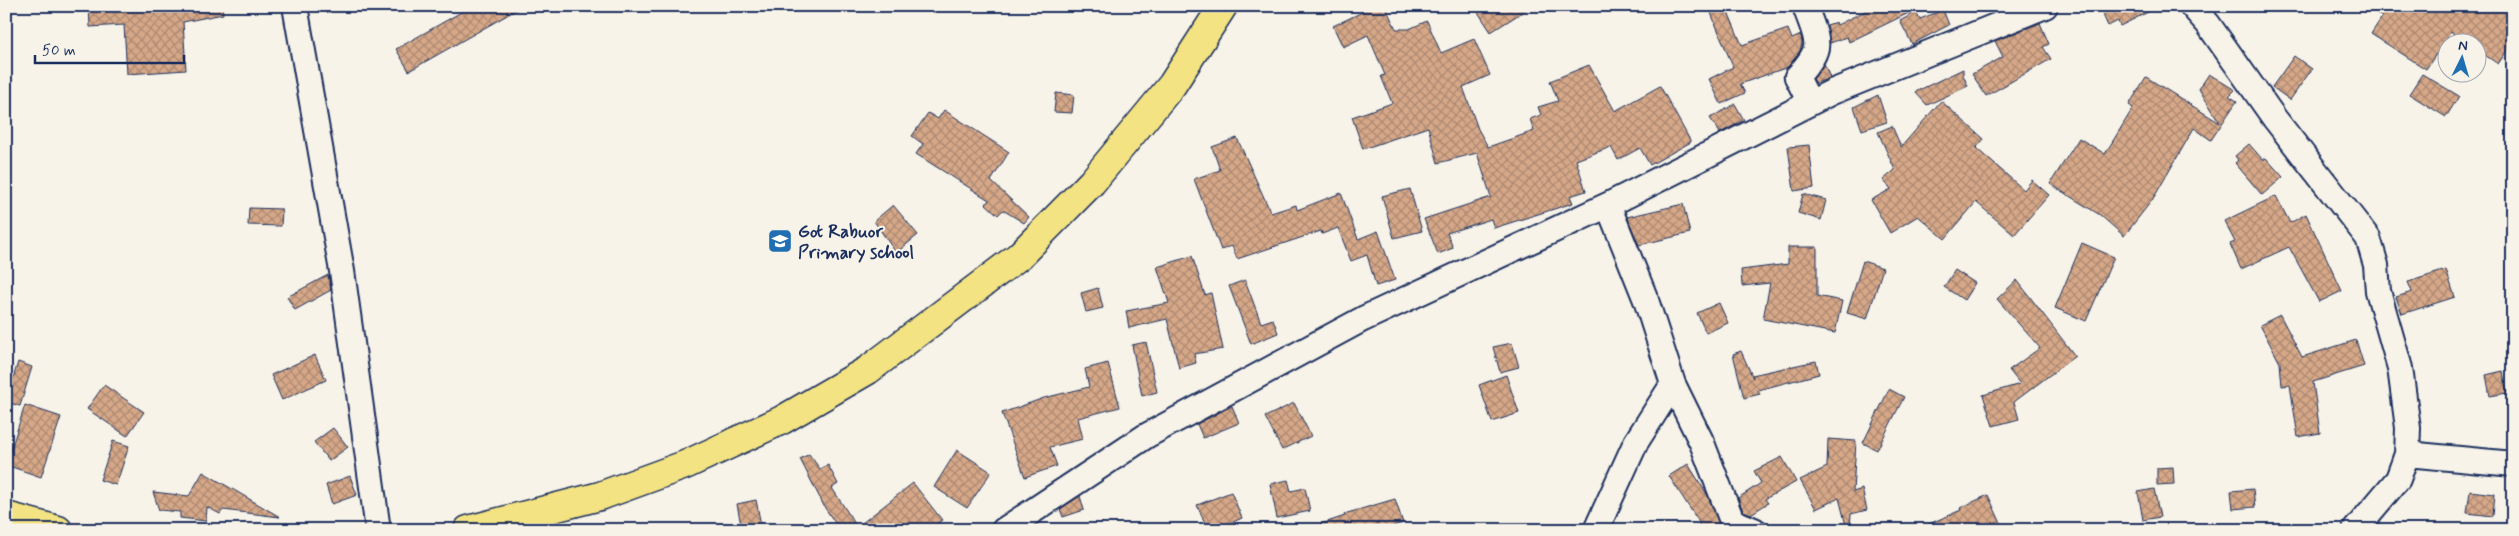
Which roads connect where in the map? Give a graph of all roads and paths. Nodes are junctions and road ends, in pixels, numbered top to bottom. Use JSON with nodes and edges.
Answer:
{"nodes":[{"id":1,"x":295,"y":6,"type":"edge"},
{"id":2,"x":1223,"y":6,"type":"edge"},
{"id":3,"x":1805,"y":6,"type":"edge"},
{"id":4,"x":2192,"y":6,"type":"edge"},
{"id":5,"x":2039,"y":8,"type":"edge"},
{"id":6,"x":1810,"y":103,"type":"junction"},
{"id":7,"x":1608,"y":204,"type":"junction"},
{"id":8,"x":1673,"y":384,"type":"junction"},
{"id":9,"x":2407,"y":454,"type":"junction"},
{"id":10,"x":2513,"y":464,"type":"edge"},
{"id":11,"x":6,"y":516,"type":"edge"},
{"id":12,"x":58,"y":530,"type":"edge"},
{"id":13,"x":378,"y":530,"type":"edge"},
{"id":14,"x":468,"y":530,"type":"edge"},
{"id":15,"x":1004,"y":530,"type":"edge"},
{"id":16,"x":1596,"y":530,"type":"edge"},
{"id":17,"x":1754,"y":530,"type":"edge"},
{"id":18,"x":2355,"y":530,"type":"edge"}],
"edges":[{"from":1,"to":13,"type":"street"},
{"from":2,"to":14,"type":"highway"},
{"from":3,"to":6,"type":"street"},
{"from":4,"to":9,"type":"street"},
{"from":5,"to":6,"type":"street"},
{"from":6,"to":7,"type":"street"},
{"from":7,"to":8,"type":"street"},
{"from":7,"to":15,"type":"street"},
{"from":8,"to":16,"type":"street"},
{"from":8,"to":17,"type":"street"},
{"from":9,"to":10,"type":"street"},
{"from":9,"to":18,"type":"street"},
{"from":11,"to":12,"type":"highway"}]}
